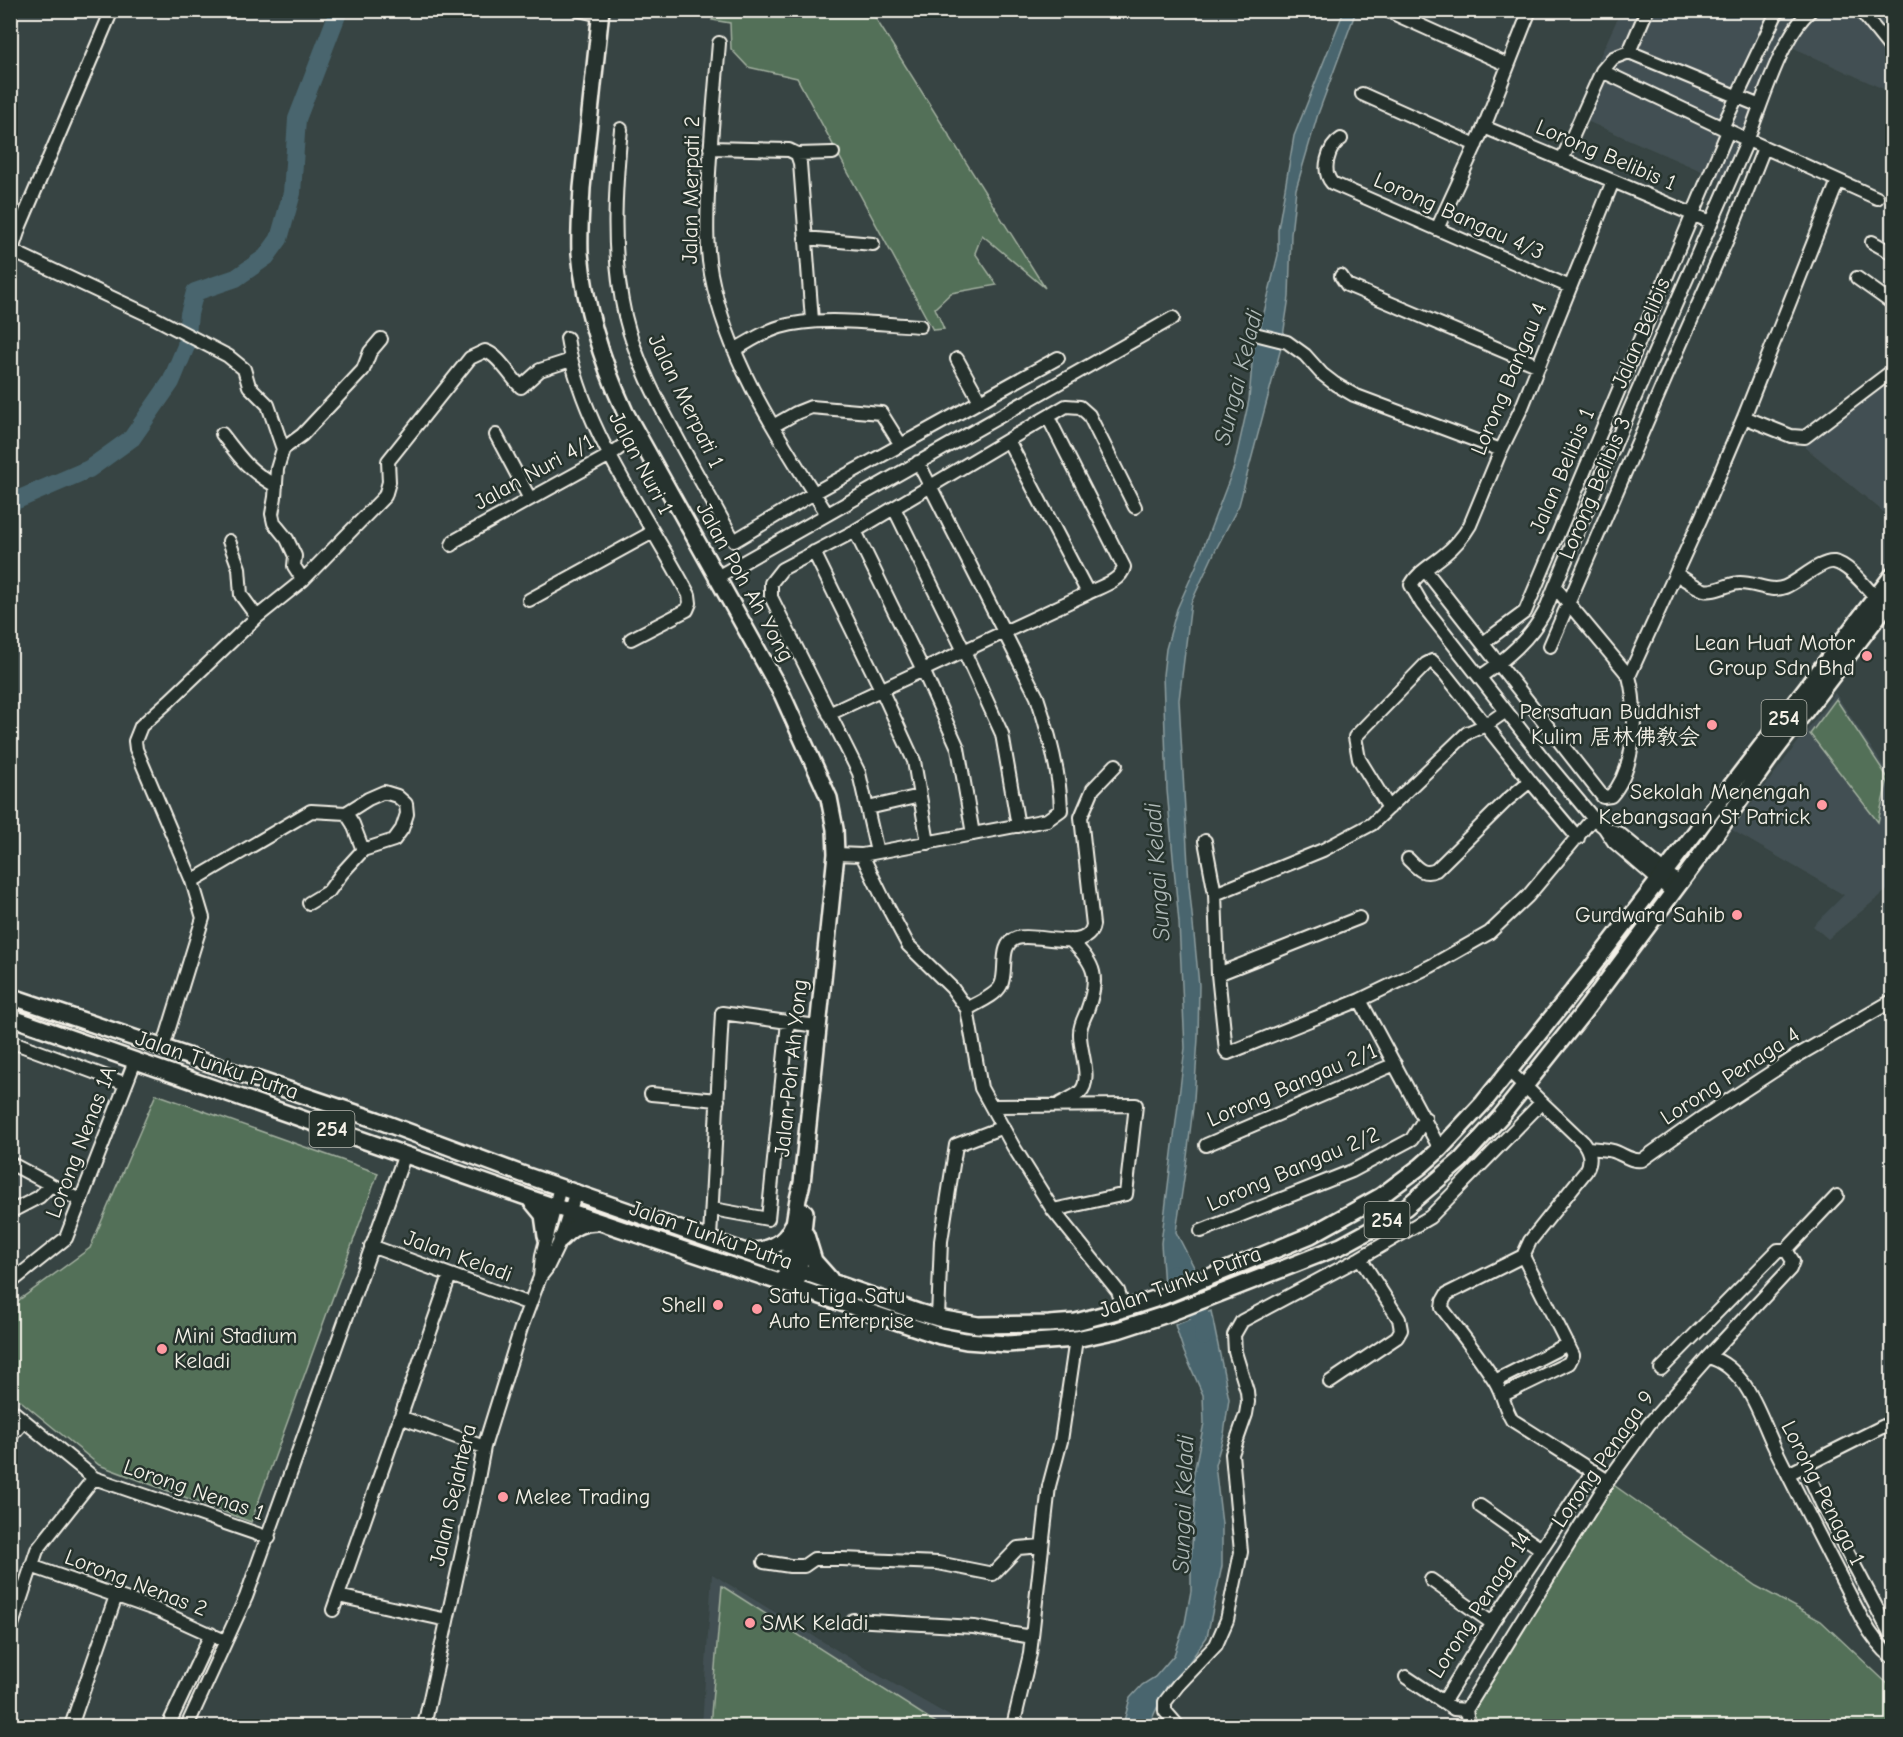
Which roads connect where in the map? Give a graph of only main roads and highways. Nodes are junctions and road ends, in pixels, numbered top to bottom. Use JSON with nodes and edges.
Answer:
{"nodes":[{"id":1,"x":601,"y":13,"type":"edge"},
{"id":2,"x":1893,"y":576,"type":"edge"},
{"id":3,"x":1893,"y":598,"type":"edge"},
{"id":4,"x":10,"y":996,"type":"edge"},
{"id":5,"x":10,"y":1017,"type":"edge"},
{"id":6,"x":112,"y":1031,"type":"junction"},
{"id":7,"x":169,"y":1050,"type":"junction"},
{"id":8,"x":135,"y":1061,"type":"junction"},
{"id":9,"x":529,"y":1198,"type":"junction"},
{"id":10,"x":800,"y":1219,"type":"junction"},
{"id":11,"x":607,"y":1224,"type":"junction"},
{"id":12,"x":546,"y":1236,"type":"road end"},
{"id":13,"x":561,"y":1239,"type":"road end"},
{"id":14,"x":746,"y":1251,"type":"junction"},
{"id":15,"x":793,"y":1268,"type":"junction"},
{"id":16,"x":790,"y":1286,"type":"junction"},
{"id":17,"x":854,"y":1289,"type":"junction"}],
"edges":[{"from":1,"to":10,"type":"main road","name":"Jalan Poh Ah Yong"},
{"from":2,"to":17,"type":"main road","name":"Jalan Tunku Putra","number":"254"},
{"from":3,"to":16,"type":"main road","name":"Jalan Tunku Putra","number":"254"},
{"from":4,"to":6,"type":"main road","name":"Jalan Tunku Putra","number":"254"},
{"from":5,"to":8,"type":"main road","name":"Jalan Tunku Putra","number":"254"},
{"from":6,"to":7,"type":"main road","name":"Jalan Tunku Putra","number":"254"},
{"from":6,"to":8,"type":"main road"},
{"from":7,"to":8,"type":"main road"},
{"from":7,"to":14,"type":"main road","name":"Jalan Tunku Putra","number":"254"},
{"from":8,"to":9,"type":"main road","name":"Jalan Tunku Putra","number":"254"},
{"from":9,"to":11,"type":"main road","name":"Jalan Tunku Putra","number":"254"},
{"from":9,"to":12,"type":"main road"},
{"from":10,"to":14,"type":"main road"},
{"from":10,"to":15,"type":"main road","name":"Jalan Poh Ah Yong"},
{"from":10,"to":17,"type":"main road"},
{"from":11,"to":13,"type":"main road"},
{"from":11,"to":16,"type":"main road","name":"Jalan Tunku Putra","number":"254"},
{"from":14,"to":15,"type":"main road","name":"Jalan Tunku Putra","number":"254"},
{"from":15,"to":16,"type":"main road","name":"Jalan Poh Ah Yong"},
{"from":15,"to":17,"type":"main road","name":"Jalan Tunku Putra","number":"254"}]}
